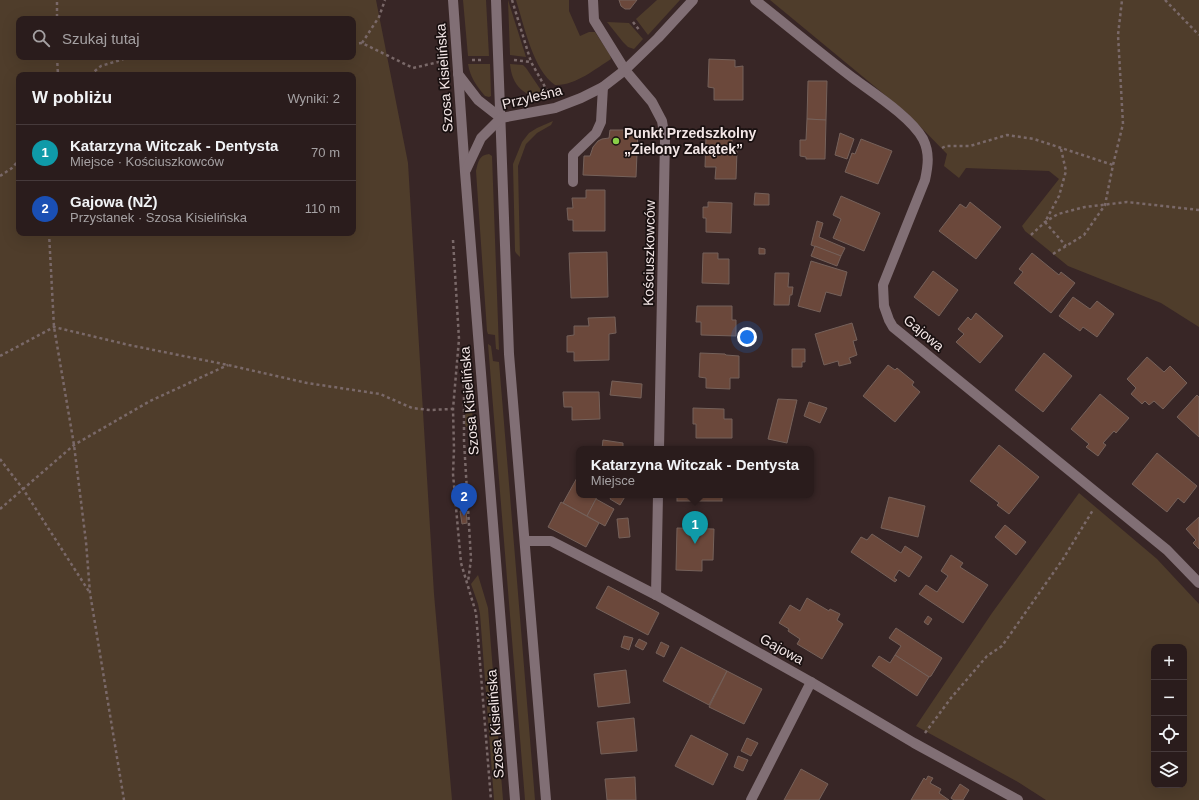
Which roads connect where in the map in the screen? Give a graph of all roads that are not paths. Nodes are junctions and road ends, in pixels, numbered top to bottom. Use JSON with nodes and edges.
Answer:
{"nodes":[{"id":1,"x":453,"y":0,"type":"edge"},
{"id":2,"x":496,"y":0,"type":"edge"},
{"id":3,"x":593,"y":0,"type":"edge"},
{"id":4,"x":693,"y":0,"type":"edge"},
{"id":5,"x":755,"y":0,"type":"edge"},
{"id":6,"x":625,"y":70,"type":"junction"},
{"id":7,"x":458,"y":74,"type":"junction"},
{"id":8,"x":603,"y":86,"type":"junction"},
{"id":9,"x":501,"y":118,"type":"junction"},
{"id":10,"x":465,"y":172,"type":"junction"},
{"id":11,"x":573,"y":182,"type":"dead end"},
{"id":12,"x":659,"y":446,"type":"edge"},
{"id":13,"x":658,"y":498,"type":"edge"},
{"id":14,"x":525,"y":541,"type":"junction"},
{"id":15,"x":1199,"y":583,"type":"edge"},
{"id":16,"x":656,"y":594,"type":"junction"},
{"id":17,"x":811,"y":682,"type":"junction"},
{"id":18,"x":515,"y":800,"type":"edge"},
{"id":19,"x":546,"y":800,"type":"edge"},
{"id":20,"x":751,"y":800,"type":"edge"},
{"id":21,"x":1018,"y":800,"type":"edge"}],
"edges":[{"from":1,"to":7,"type":"street","name":"Szosa Kisielińska"},
{"from":2,"to":9,"type":"street"},
{"from":3,"to":6,"type":"street","name":"Kościuszkowców"},
{"from":4,"to":6,"type":"street","name":"Przyleśna"},
{"from":5,"to":15,"type":"street","name":"Gajowa"},
{"from":6,"to":8,"type":"street","name":"Przyleśna"},
{"from":6,"to":12,"type":"street","name":"Kościuszkowców"},
{"from":7,"to":9,"type":"street"},
{"from":7,"to":10,"type":"street","name":"Szosa Kisielińska"},
{"from":8,"to":9,"type":"street","name":"Przyleśna"},
{"from":8,"to":11,"type":"street"},
{"from":9,"to":10,"type":"street","name":"Przyleśna"},
{"from":9,"to":14,"type":"street"},
{"from":10,"to":18,"type":"street","name":"Szosa Kisielińska"},
{"from":13,"to":16,"type":"street"},
{"from":14,"to":16,"type":"street","name":"Gajowa"},
{"from":14,"to":19,"type":"street"},
{"from":16,"to":17,"type":"street","name":"Gajowa"},
{"from":17,"to":20,"type":"street"},
{"from":17,"to":21,"type":"street","name":"Gajowa"}]}
